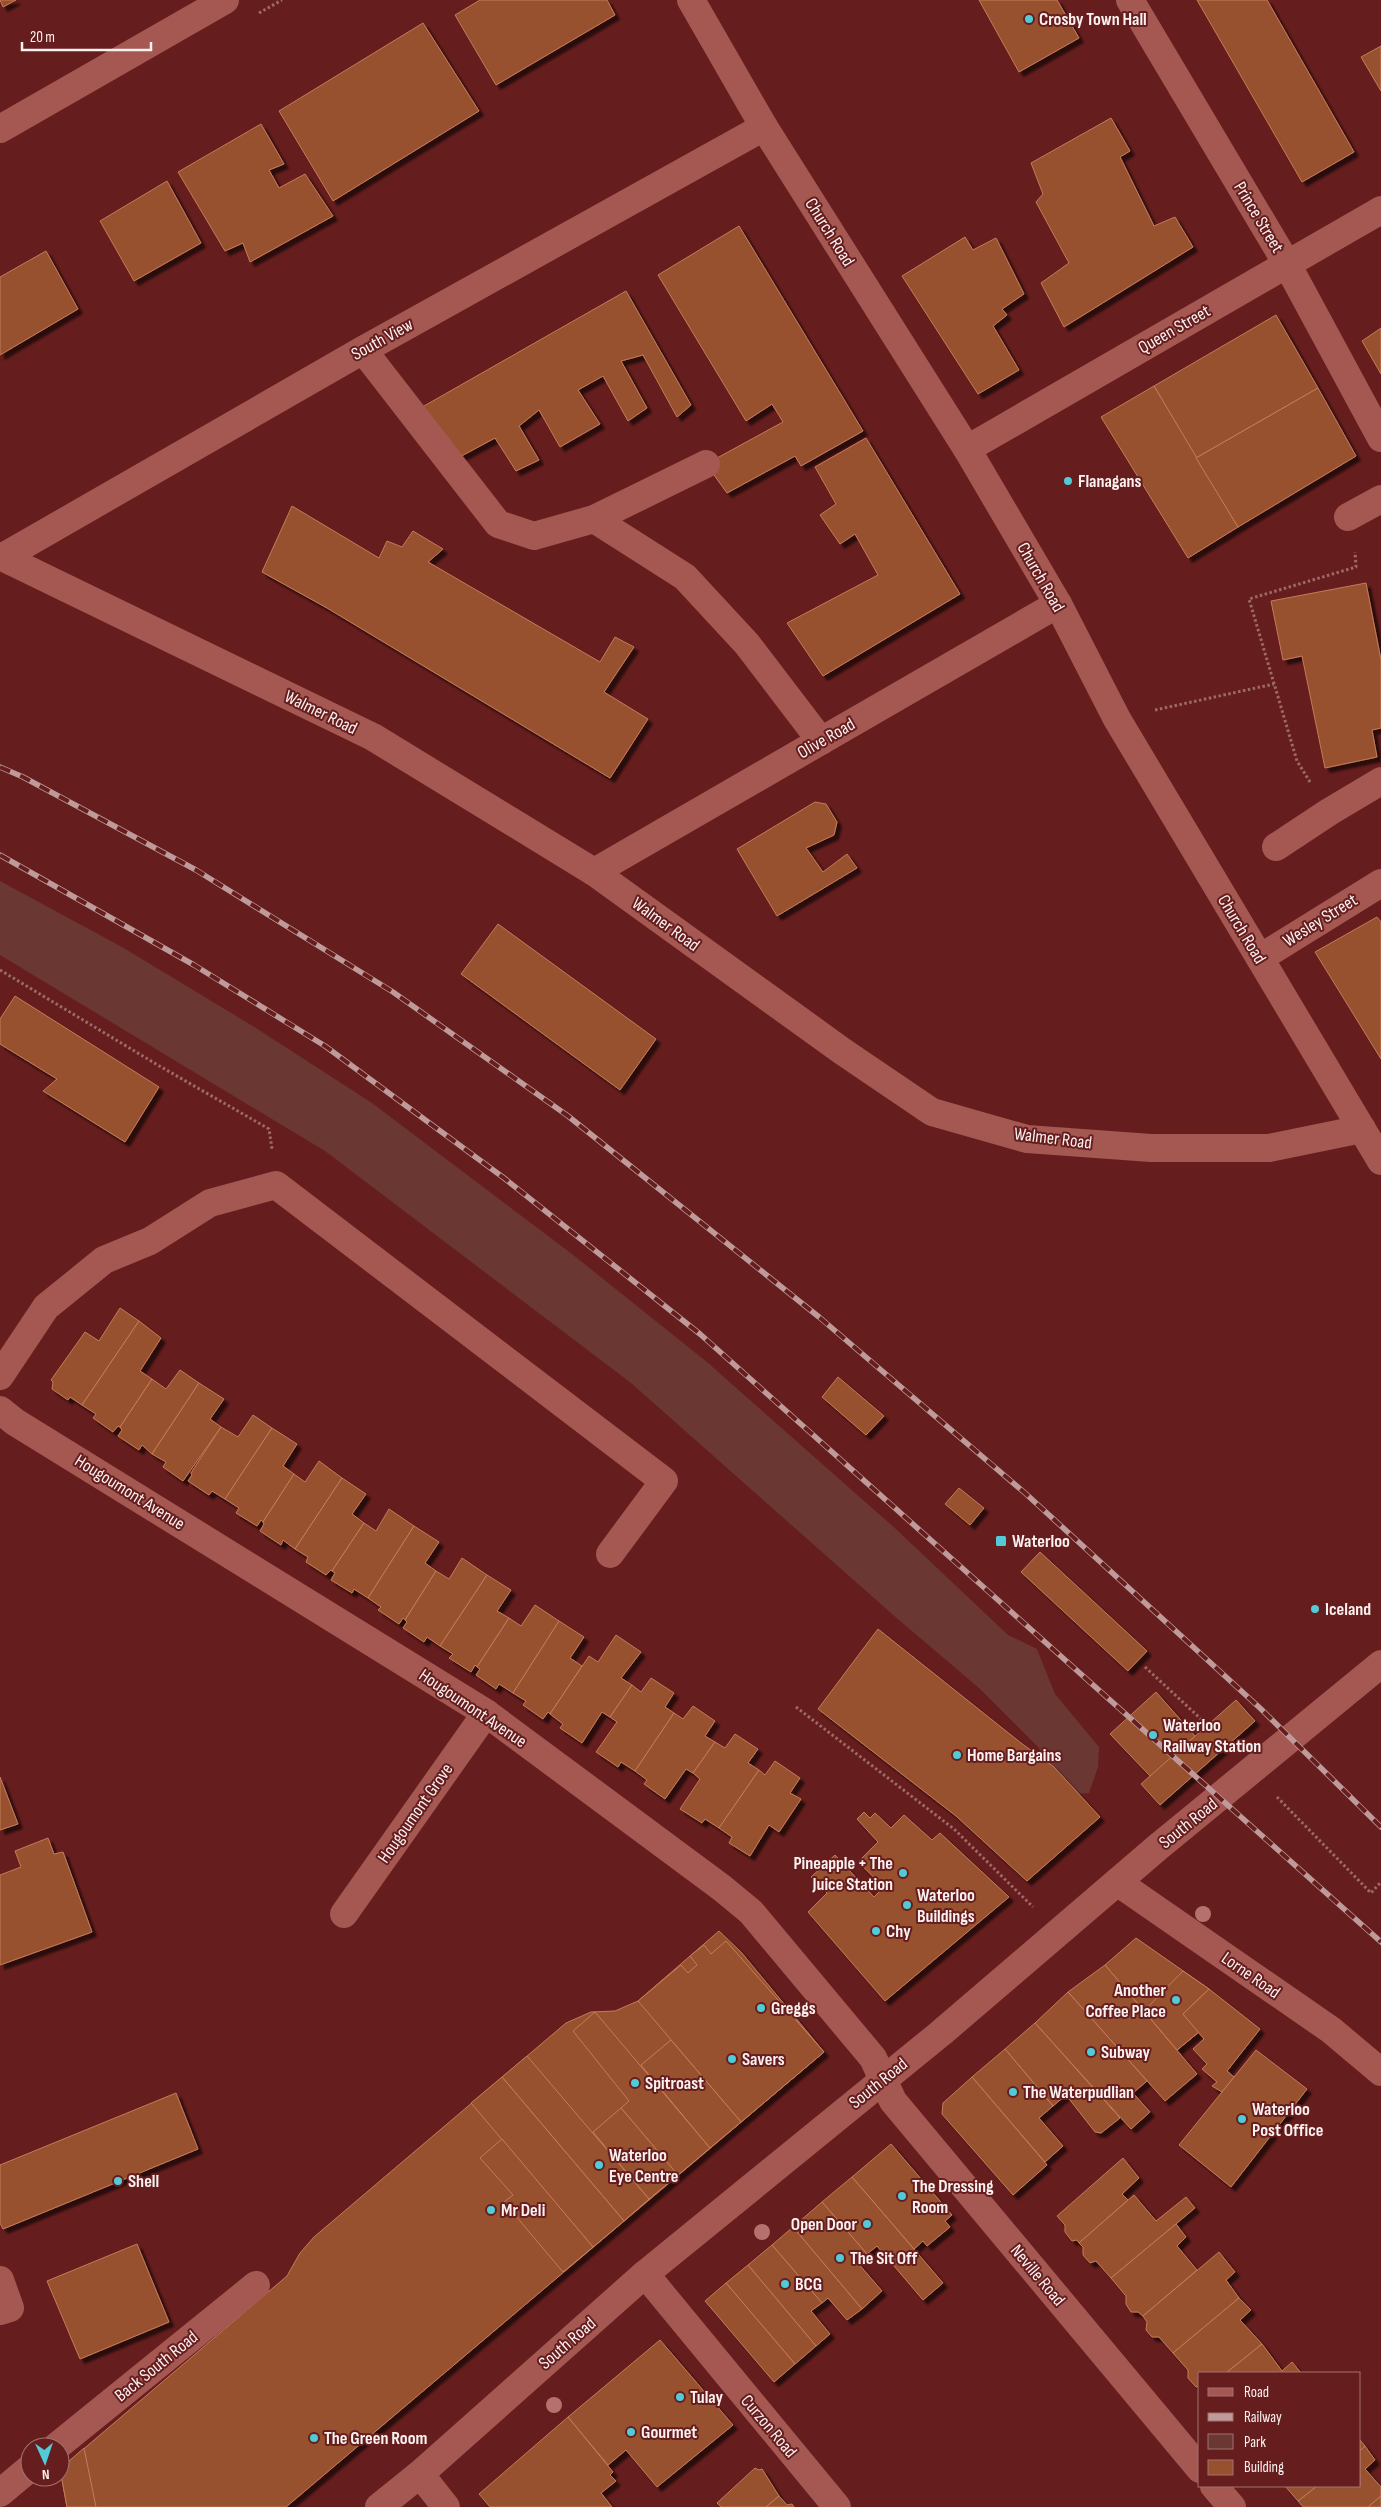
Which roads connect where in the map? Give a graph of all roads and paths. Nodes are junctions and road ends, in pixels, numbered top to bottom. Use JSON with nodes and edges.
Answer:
{"nodes":[{"id":1,"x":225,"y":0,"type":"edge"},
{"id":2,"x":691,"y":0,"type":"edge"},
{"id":3,"x":1130,"y":0,"type":"edge"},
{"id":4,"x":764,"y":127,"type":"junction"},
{"id":5,"x":0,"y":129,"type":"edge"},
{"id":6,"x":1381,"y":210,"type":"edge"},
{"id":7,"x":1288,"y":264,"type":"junction"},
{"id":8,"x":363,"y":350,"type":"junction"},
{"id":9,"x":1381,"y":438,"type":"edge"},
{"id":10,"x":966,"y":449,"type":"junction"},
{"id":11,"x":706,"y":464,"type":"dead end"},
{"id":12,"x":1381,"y":499,"type":"edge"},
{"id":13,"x":1348,"y":517,"type":"joint"},
{"id":14,"x":594,"y":519,"type":"junction"},
{"id":15,"x":1,"y":556,"type":"edge"},
{"id":16,"x":1058,"y":604,"type":"junction"},
{"id":17,"x":1274,"y":684,"type":"junction"},
{"id":18,"x":1117,"y":719,"type":"junction"},
{"id":19,"x":821,"y":741,"type":"junction"},
{"id":20,"x":1381,"y":781,"type":"edge"},
{"id":21,"x":1329,"y":812,"type":"junction"},
{"id":22,"x":1276,"y":847,"type":"dead end"},
{"id":23,"x":594,"y":872,"type":"junction"},
{"id":24,"x":1381,"y":883,"type":"edge"},
{"id":25,"x":1260,"y":958,"type":"junction"},
{"id":26,"x":0,"y":970,"type":"edge"},
{"id":27,"x":1362,"y":1129,"type":"junction"},
{"id":28,"x":1381,"y":1161,"type":"edge"},
{"id":29,"x":276,"y":1185,"type":"junction"},
{"id":30,"x":0,"y":1376,"type":"edge"},
{"id":31,"x":0,"y":1410,"type":"edge"},
{"id":32,"x":610,"y":1554,"type":"dead end"},
{"id":33,"x":1381,"y":1664,"type":"edge"},
{"id":34,"x":1145,"y":1667,"type":"dead end"},
{"id":35,"x":796,"y":1706,"type":"dead end"},
{"id":36,"x":486,"y":1713,"type":"junction"},
{"id":37,"x":1201,"y":1719,"type":"dead end"},
{"id":38,"x":1275,"y":1795,"type":"dead end"},
{"id":39,"x":1117,"y":1882,"type":"junction"},
{"id":40,"x":1381,"y":1882,"type":"edge"},
{"id":41,"x":344,"y":1914,"type":"dead end"},
{"id":42,"x":1059,"y":1932,"type":"junction"},
{"id":43,"x":1381,"y":2072,"type":"edge"},
{"id":44,"x":883,"y":2079,"type":"junction"},
{"id":45,"x":645,"y":2274,"type":"junction"},
{"id":46,"x":0,"y":2280,"type":"edge"},
{"id":47,"x":256,"y":2285,"type":"dead end"},
{"id":48,"x":0,"y":2311,"type":"edge"},
{"id":49,"x":68,"y":2437,"type":"edge"},
{"id":50,"x":1198,"y":2467,"type":"edge"},
{"id":51,"x":420,"y":2474,"type":"junction"},
{"id":52,"x":20,"y":2476,"type":"edge"},
{"id":53,"x":1215,"y":2487,"type":"edge"},
{"id":54,"x":0,"y":2492,"type":"edge"},
{"id":55,"x":379,"y":2507,"type":"edge"},
{"id":56,"x":446,"y":2507,"type":"edge"},
{"id":57,"x":836,"y":2507,"type":"edge"},
{"id":58,"x":1232,"y":2507,"type":"edge"}],
"edges":[{"from":1,"to":5,"type":"street"},
{"from":2,"to":4,"type":"street","name":"Church Road"},
{"from":3,"to":7,"type":"street","name":"Prince Street"},
{"from":4,"to":8,"type":"street","name":"South View"},
{"from":4,"to":10,"type":"street","name":"Church Road"},
{"from":6,"to":7,"type":"street","name":"Queen Street"},
{"from":7,"to":9,"type":"street","name":"Prince Street"},
{"from":7,"to":10,"type":"street","name":"Queen Street"},
{"from":8,"to":14,"type":"street"},
{"from":8,"to":15,"type":"street","name":"South View"},
{"from":10,"to":16,"type":"street","name":"Church Road"},
{"from":11,"to":14,"type":"street"},
{"from":12,"to":13,"type":"street"},
{"from":13,"to":17,"type":"path"},
{"from":14,"to":19,"type":"street"},
{"from":15,"to":23,"type":"street","name":"Walmer Road"},
{"from":16,"to":18,"type":"street","name":"Church Road"},
{"from":16,"to":19,"type":"street","name":"Olive Road"},
{"from":17,"to":18,"type":"path"},
{"from":17,"to":21,"type":"path"},
{"from":18,"to":25,"type":"street","name":"Church Road"},
{"from":19,"to":23,"type":"street","name":"Olive Road"},
{"from":20,"to":21,"type":"street"},
{"from":21,"to":22,"type":"street"},
{"from":23,"to":27,"type":"street","name":"Walmer Road"},
{"from":24,"to":25,"type":"street","name":"Wesley Street"},
{"from":25,"to":27,"type":"street","name":"Church Road"},
{"from":26,"to":29,"type":"path"},
{"from":27,"to":28,"type":"street","name":"Church Road"},
{"from":29,"to":30,"type":"street"},
{"from":29,"to":32,"type":"street"},
{"from":31,"to":36,"type":"street","name":"Hougoumont Avenue"},
{"from":33,"to":39,"type":"street","name":"South Road"},
{"from":34,"to":37,"type":"path"},
{"from":35,"to":42,"type":"path"},
{"from":36,"to":41,"type":"street","name":"Hougoumont Grove"},
{"from":36,"to":44,"type":"street","name":"Hougoumont Avenue"},
{"from":38,"to":40,"type":"path"},
{"from":39,"to":42,"type":"street","name":"South Road"},
{"from":39,"to":43,"type":"street","name":"Lorne Road"},
{"from":42,"to":44,"type":"street","name":"South Road"},
{"from":44,"to":45,"type":"street","name":"South Road"},
{"from":44,"to":50,"type":"street","name":"Neville Road"},
{"from":45,"to":51,"type":"street","name":"South Road"},
{"from":45,"to":57,"type":"street","name":"Curzon Road"},
{"from":46,"to":48,"type":"street"},
{"from":47,"to":49,"type":"street","name":"Back South Road"},
{"from":51,"to":55,"type":"street","name":"South Road"},
{"from":51,"to":56,"type":"street"},
{"from":52,"to":54,"type":"street"},
{"from":53,"to":58,"type":"street"}]}
